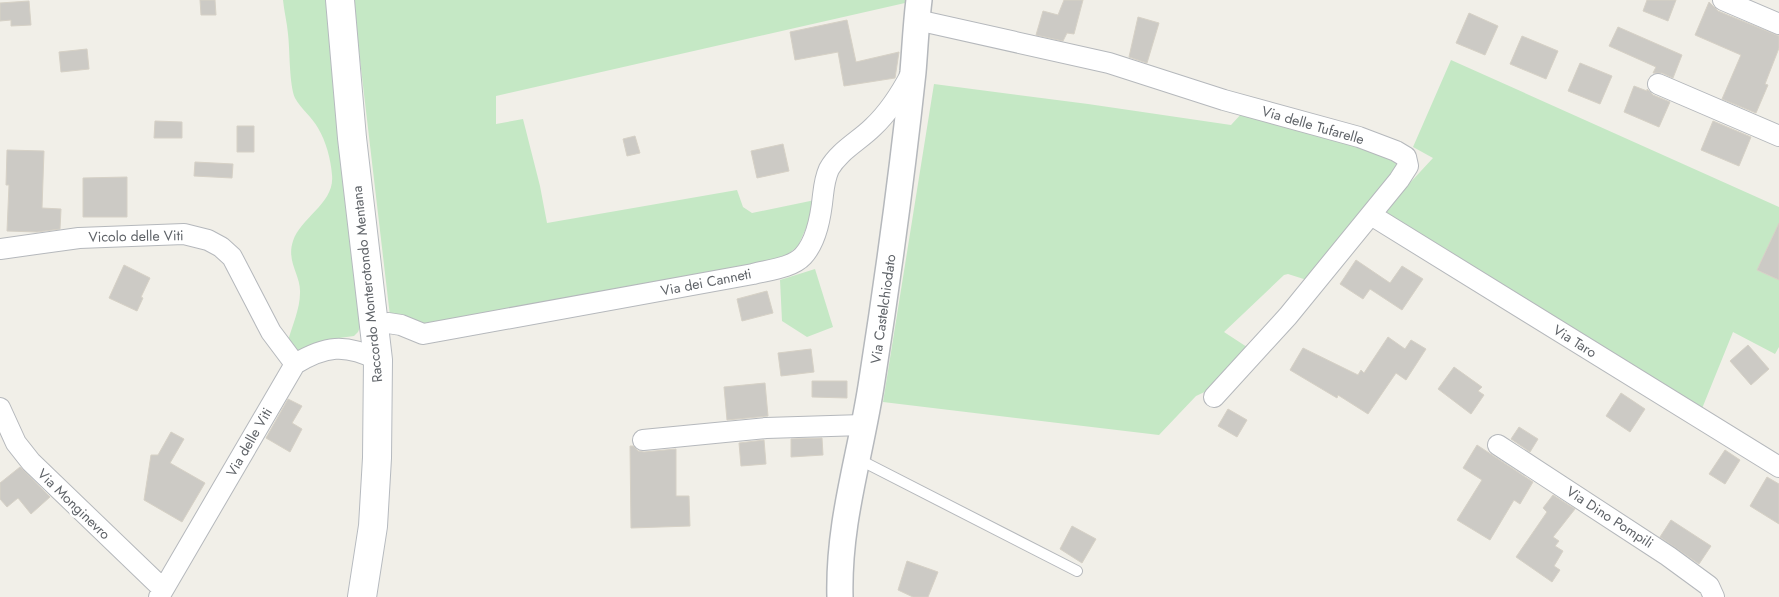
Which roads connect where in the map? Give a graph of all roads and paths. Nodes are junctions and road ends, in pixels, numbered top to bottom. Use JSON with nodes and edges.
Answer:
{"nodes":[{"id":1,"x":340,"y":0,"type":"edge"},
{"id":2,"x":1723,"y":0,"type":"edge"},
{"id":3,"x":918,"y":10,"type":"edge"},
{"id":4,"x":1779,"y":24,"type":"edge"},
{"id":5,"x":913,"y":70,"type":"junction"},
{"id":6,"x":1658,"y":84,"type":"dead end"},
{"id":7,"x":1779,"y":136,"type":"edge"},
{"id":8,"x":1371,"y":215,"type":"junction"},
{"id":9,"x":0,"y":249,"type":"edge"},
{"id":10,"x":388,"y":323,"type":"dead end"},
{"id":11,"x":378,"y":360,"type":"junction"},
{"id":12,"x":295,"y":364,"type":"junction"},
{"id":13,"x":1214,"y":397,"type":"dead end"},
{"id":14,"x":0,"y":408,"type":"edge"},
{"id":15,"x":863,"y":425,"type":"junction"},
{"id":16,"x":643,"y":440,"type":"dead end"},
{"id":17,"x":1498,"y":445,"type":"dead end"},
{"id":18,"x":856,"y":458,"type":"junction"},
{"id":19,"x":1779,"y":468,"type":"edge"},
{"id":20,"x":1078,"y":571,"type":"dead end"},
{"id":21,"x":161,"y":593,"type":"edge"},
{"id":22,"x":362,"y":597,"type":"edge"},
{"id":23,"x":840,"y":597,"type":"edge"},
{"id":24,"x":1714,"y":597,"type":"edge"}],
"edges":[{"from":1,"to":11,"type":"main road","name":"Raccordo Monterotondo Mentana"},
{"from":2,"to":4,"type":"street"},
{"from":3,"to":5,"type":"street","name":"Via Castelchiodato"},
{"from":3,"to":8,"type":"street","name":"Via delle Tufarelle"},
{"from":5,"to":10,"type":"street","name":"Via dei Canneti"},
{"from":5,"to":15,"type":"street","name":"Via Castelchiodato"},
{"from":6,"to":7,"type":"street"},
{"from":8,"to":13,"type":"street","name":"Via delle Tufarelle"},
{"from":8,"to":19,"type":"street","name":"Via Taro"},
{"from":9,"to":12,"type":"street","name":"Vicolo delle Viti"},
{"from":11,"to":12,"type":"street"},
{"from":11,"to":22,"type":"main road","name":"Raccordo Monterotondo Mentana"},
{"from":12,"to":21,"type":"street","name":"Via delle Viti"},
{"from":14,"to":21,"type":"street","name":"Via Monginevro"},
{"from":15,"to":16,"type":"street"},
{"from":15,"to":18,"type":"street","name":"Via Castelchiodato"},
{"from":17,"to":24,"type":"street","name":"Via Dino Pompili"},
{"from":18,"to":20,"type":"lane"},
{"from":18,"to":23,"type":"street","name":"Via Castelchiodato"}]}
